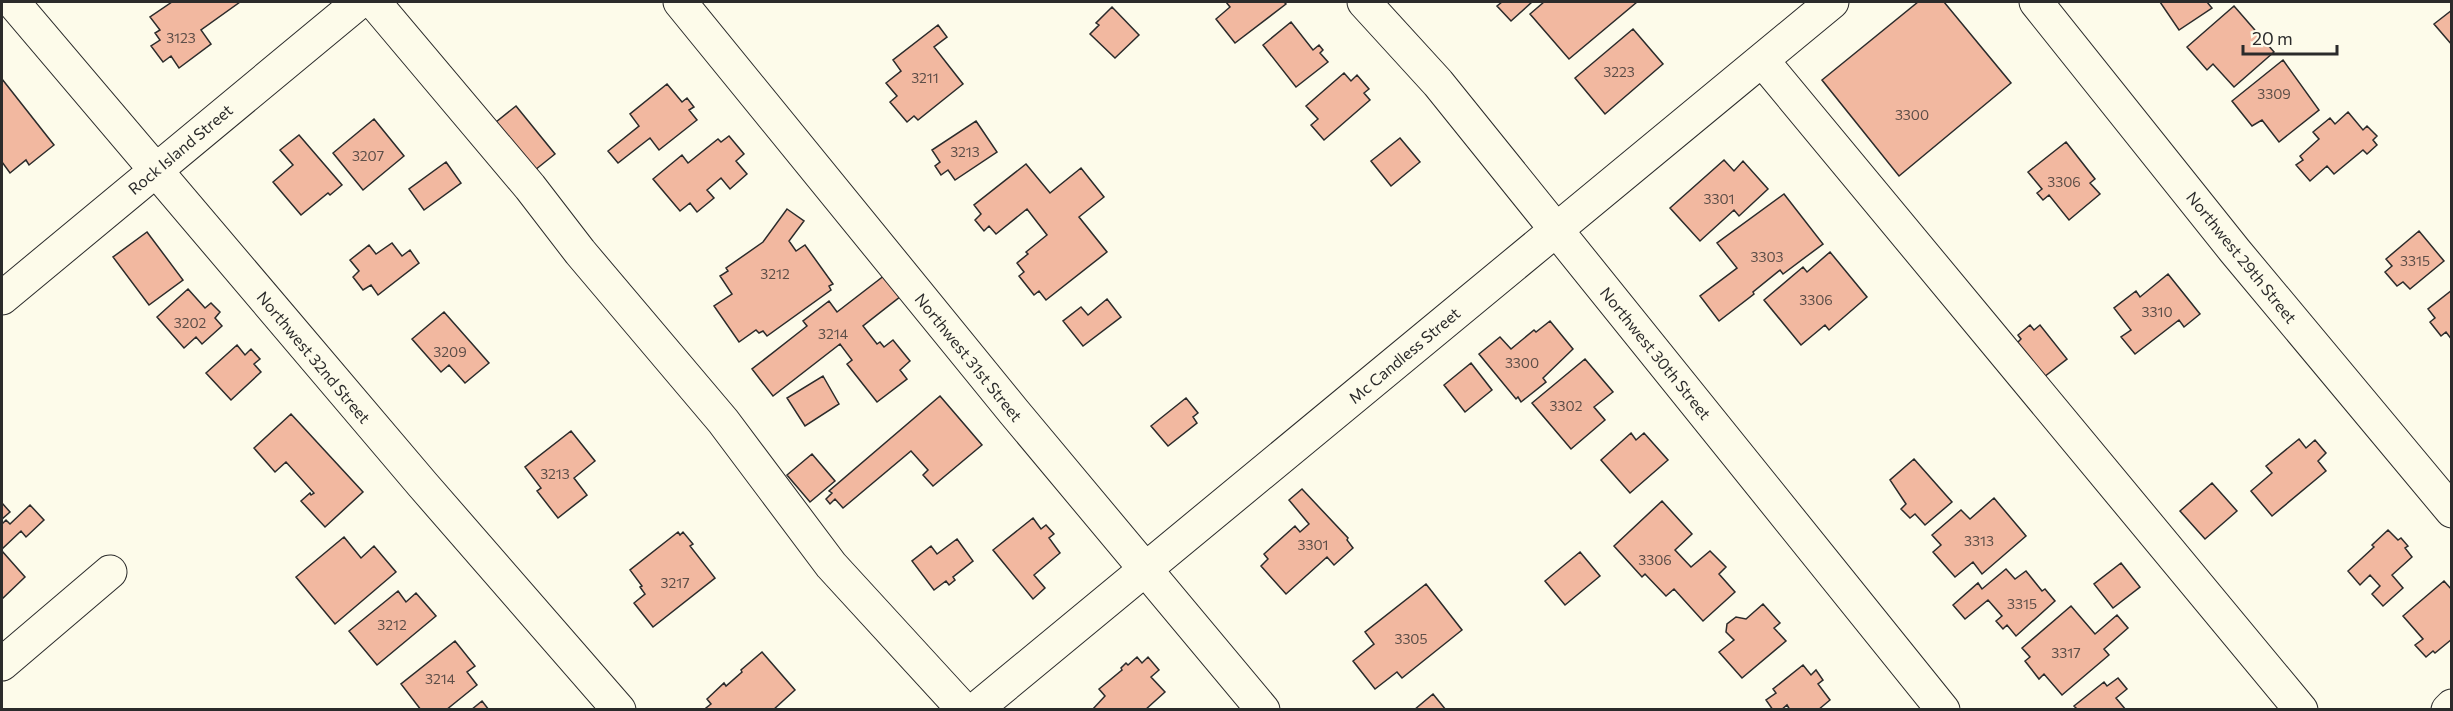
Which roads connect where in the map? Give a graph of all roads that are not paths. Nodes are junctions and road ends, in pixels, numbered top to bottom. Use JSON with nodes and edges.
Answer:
{"nodes":[{"id":1,"x":13,"y":2,"type":"edge"},
{"id":2,"x":359,"y":2,"type":"edge"},
{"id":3,"x":374,"y":2,"type":"edge"},
{"id":4,"x":680,"y":2,"type":"edge"},
{"id":5,"x":1364,"y":2,"type":"edge"},
{"id":6,"x":1832,"y":2,"type":"edge"},
{"id":7,"x":2036,"y":2,"type":"edge"},
{"id":8,"x":1762,"y":60,"type":"junction"},
{"id":9,"x":155,"y":170,"type":"junction"},
{"id":10,"x":1556,"y":230,"type":"junction"},
{"id":11,"x":2,"y":298,"type":"edge"},
{"id":12,"x":2451,"y":511,"type":"edge"},
{"id":13,"x":1146,"y":568,"type":"junction"},
{"id":14,"x":110,"y":572,"type":"dead end"},
{"id":15,"x":2,"y":664,"type":"edge"},
{"id":16,"x":2451,"y":706,"type":"edge"},
{"id":17,"x":619,"y":710,"type":"edge"},
{"id":18,"x":964,"y":710,"type":"edge"},
{"id":19,"x":975,"y":710,"type":"edge"},
{"id":20,"x":1263,"y":710,"type":"edge"},
{"id":21,"x":1943,"y":710,"type":"edge"},
{"id":22,"x":2301,"y":710,"type":"edge"},
{"id":23,"x":2448,"y":710,"type":"edge"}],
"edges":[{"from":1,"to":9,"type":"street","name":"Northwest 32nd Street"},
{"from":2,"to":9,"type":"street","name":"Rock Island Street"},
{"from":3,"to":18,"type":"street"},
{"from":4,"to":13,"type":"street","name":"Northwest 31st Street"},
{"from":5,"to":10,"type":"street","name":"Northwest 30th Street"},
{"from":6,"to":8,"type":"street","name":"Mc Candless Street"},
{"from":7,"to":12,"type":"street","name":"Northwest 29th Street"},
{"from":8,"to":10,"type":"street","name":"Mc Candless Street"},
{"from":8,"to":22,"type":"street"},
{"from":9,"to":11,"type":"street","name":"Rock Island Street"},
{"from":9,"to":17,"type":"street","name":"Northwest 32nd Street"},
{"from":10,"to":13,"type":"street","name":"Mc Candless Street"},
{"from":10,"to":21,"type":"street","name":"Northwest 30th Street"},
{"from":13,"to":19,"type":"street","name":"Mc Candless Street"},
{"from":13,"to":20,"type":"street","name":"Northwest 31st Street"},
{"from":14,"to":15,"type":"street"},
{"from":16,"to":23,"type":"street"}]}
